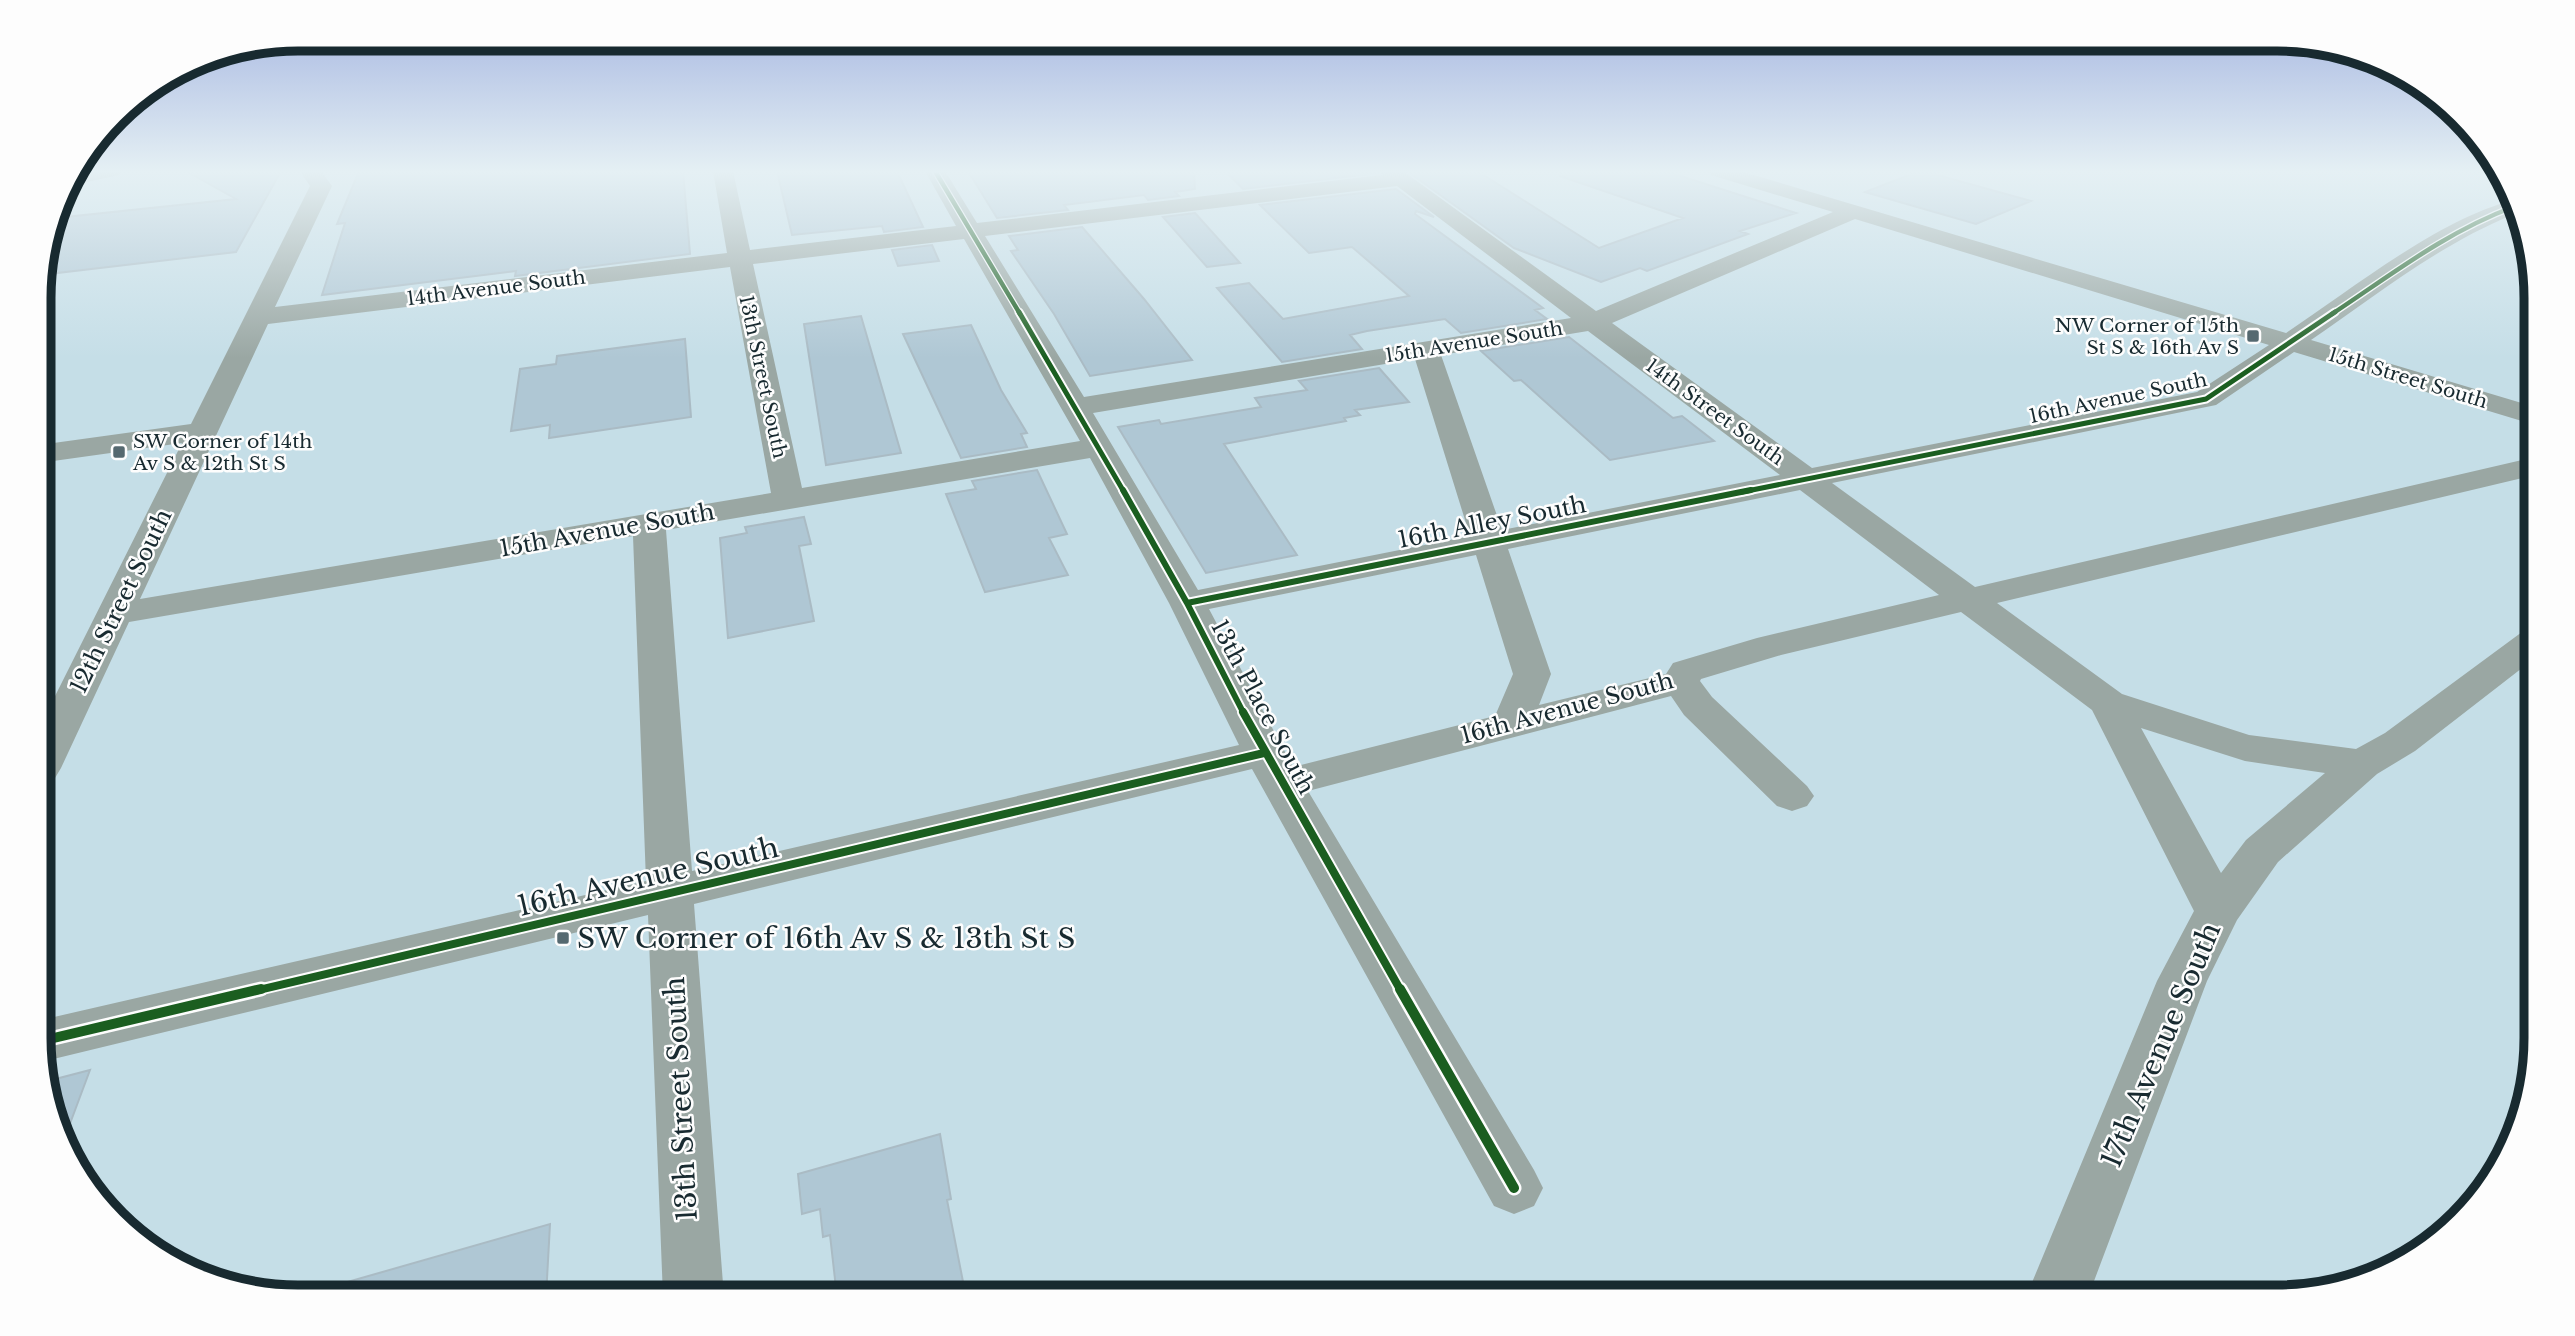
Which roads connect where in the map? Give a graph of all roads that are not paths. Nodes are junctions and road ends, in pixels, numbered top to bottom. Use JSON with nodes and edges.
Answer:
{"nodes":[{"id":1,"x":298,"y":233,"type":"edge"},
{"id":2,"x":734,"y":233,"type":"edge"},
{"id":3,"x":952,"y":233,"type":"edge"},
{"id":4,"x":972,"y":233,"type":"edge"},
{"id":5,"x":1474,"y":233,"type":"edge"},
{"id":6,"x":1803,"y":233,"type":"edge"},
{"id":7,"x":1925,"y":233,"type":"edge"},
{"id":8,"x":2453,"y":233,"type":"edge"},
{"id":9,"x":739,"y":259,"type":"junction"},
{"id":10,"x":258,"y":317,"type":"junction"},
{"id":11,"x":1593,"y":322,"type":"junction"},
{"id":12,"x":2292,"y":342,"type":"junction"},
{"id":13,"x":1426,"y":350,"type":"junction"},
{"id":14,"x":1076,"y":407,"type":"junction"},
{"id":15,"x":2524,"y":413,"type":"edge"},
{"id":16,"x":203,"y":431,"type":"junction"},
{"id":17,"x":1099,"y":447,"type":"junction"},
{"id":18,"x":51,"y":452,"type":"edge"},
{"id":19,"x":2524,"y":469,"type":"edge"},
{"id":20,"x":1805,"y":478,"type":"junction"},
{"id":21,"x":788,"y":500,"type":"junction"},
{"id":22,"x":649,"y":523,"type":"junction"},
{"id":23,"x":1488,"y":542,"type":"junction"},
{"id":24,"x":1971,"y":598,"type":"junction"},
{"id":25,"x":1187,"y":603,"type":"junction"},
{"id":26,"x":114,"y":614,"type":"junction"},
{"id":27,"x":2524,"y":647,"type":"edge"},
{"id":28,"x":1680,"y":682,"type":"junction"},
{"id":29,"x":2108,"y":703,"type":"junction"},
{"id":30,"x":1512,"y":724,"type":"junction"},
{"id":31,"x":51,"y":745,"type":"edge"},
{"id":32,"x":2362,"y":764,"type":"junction"},
{"id":33,"x":1273,"y":768,"type":"junction"},
{"id":34,"x":1792,"y":796,"type":"dead end"},
{"id":35,"x":670,"y":894,"type":"junction"},
{"id":36,"x":2218,"y":911,"type":"junction"},
{"id":37,"x":51,"y":1039,"type":"edge"},
{"id":38,"x":1514,"y":1188,"type":"dead end"},
{"id":39,"x":692,"y":1285,"type":"edge"},
{"id":40,"x":2062,"y":1285,"type":"edge"}],
"edges":[{"from":1,"to":10,"type":"street","name":"12th Street South"},
{"from":2,"to":9,"type":"street","name":"13th Street South"},
{"from":3,"to":9,"type":"street","name":"14th Avenue South"},
{"from":4,"to":14,"type":"street","name":"13th Place South"},
{"from":5,"to":11,"type":"street","name":"14th Street South"},
{"from":6,"to":11,"type":"street","name":"15th Avenue South"},
{"from":7,"to":12,"type":"street","name":"15th Street South"},
{"from":8,"to":12,"type":"street","name":"16th Avenue South"},
{"from":9,"to":10,"type":"street","name":"14th Avenue South"},
{"from":9,"to":21,"type":"street","name":"13th Street South"},
{"from":10,"to":16,"type":"street","name":"12th Street South"},
{"from":11,"to":13,"type":"street","name":"15th Avenue South"},
{"from":11,"to":20,"type":"street","name":"14th Street South"},
{"from":12,"to":15,"type":"street","name":"15th Street South"},
{"from":12,"to":20,"type":"street","name":"16th Avenue South"},
{"from":13,"to":14,"type":"street","name":"15th Avenue South"},
{"from":13,"to":23,"type":"street"},
{"from":14,"to":17,"type":"street","name":"13th Place South"},
{"from":16,"to":18,"type":"street"},
{"from":16,"to":26,"type":"street","name":"12th Street South"},
{"from":17,"to":21,"type":"street","name":"15th Avenue South"},
{"from":17,"to":25,"type":"street","name":"13th Place South"},
{"from":19,"to":24,"type":"street"},
{"from":20,"to":23,"type":"street","name":"16th Alley South"},
{"from":20,"to":24,"type":"street","name":"14th Street South"},
{"from":21,"to":22,"type":"street","name":"15th Avenue South"},
{"from":22,"to":26,"type":"street","name":"15th Avenue South"},
{"from":22,"to":35,"type":"street","name":"13th Street South"},
{"from":23,"to":25,"type":"street","name":"16th Alley South"},
{"from":23,"to":30,"type":"street"},
{"from":24,"to":28,"type":"street","name":"16th Avenue South"},
{"from":24,"to":29,"type":"street","name":"14th Street South"},
{"from":25,"to":33,"type":"street","name":"13th Place South"},
{"from":26,"to":31,"type":"street","name":"12th Street South"},
{"from":27,"to":32,"type":"street","name":"17th Avenue South"},
{"from":28,"to":30,"type":"street","name":"16th Avenue South"},
{"from":28,"to":34,"type":"street"},
{"from":29,"to":32,"type":"street","name":"14th Street South"},
{"from":29,"to":36,"type":"street","name":"14th Street South"},
{"from":30,"to":33,"type":"street","name":"16th Avenue South"},
{"from":32,"to":36,"type":"street","name":"17th Avenue South"},
{"from":33,"to":35,"type":"street","name":"16th Avenue South"},
{"from":33,"to":38,"type":"street","name":"13th Place South"},
{"from":35,"to":37,"type":"street","name":"16th Avenue South"},
{"from":35,"to":39,"type":"street","name":"13th Street South"},
{"from":36,"to":40,"type":"street","name":"17th Avenue South"}]}
